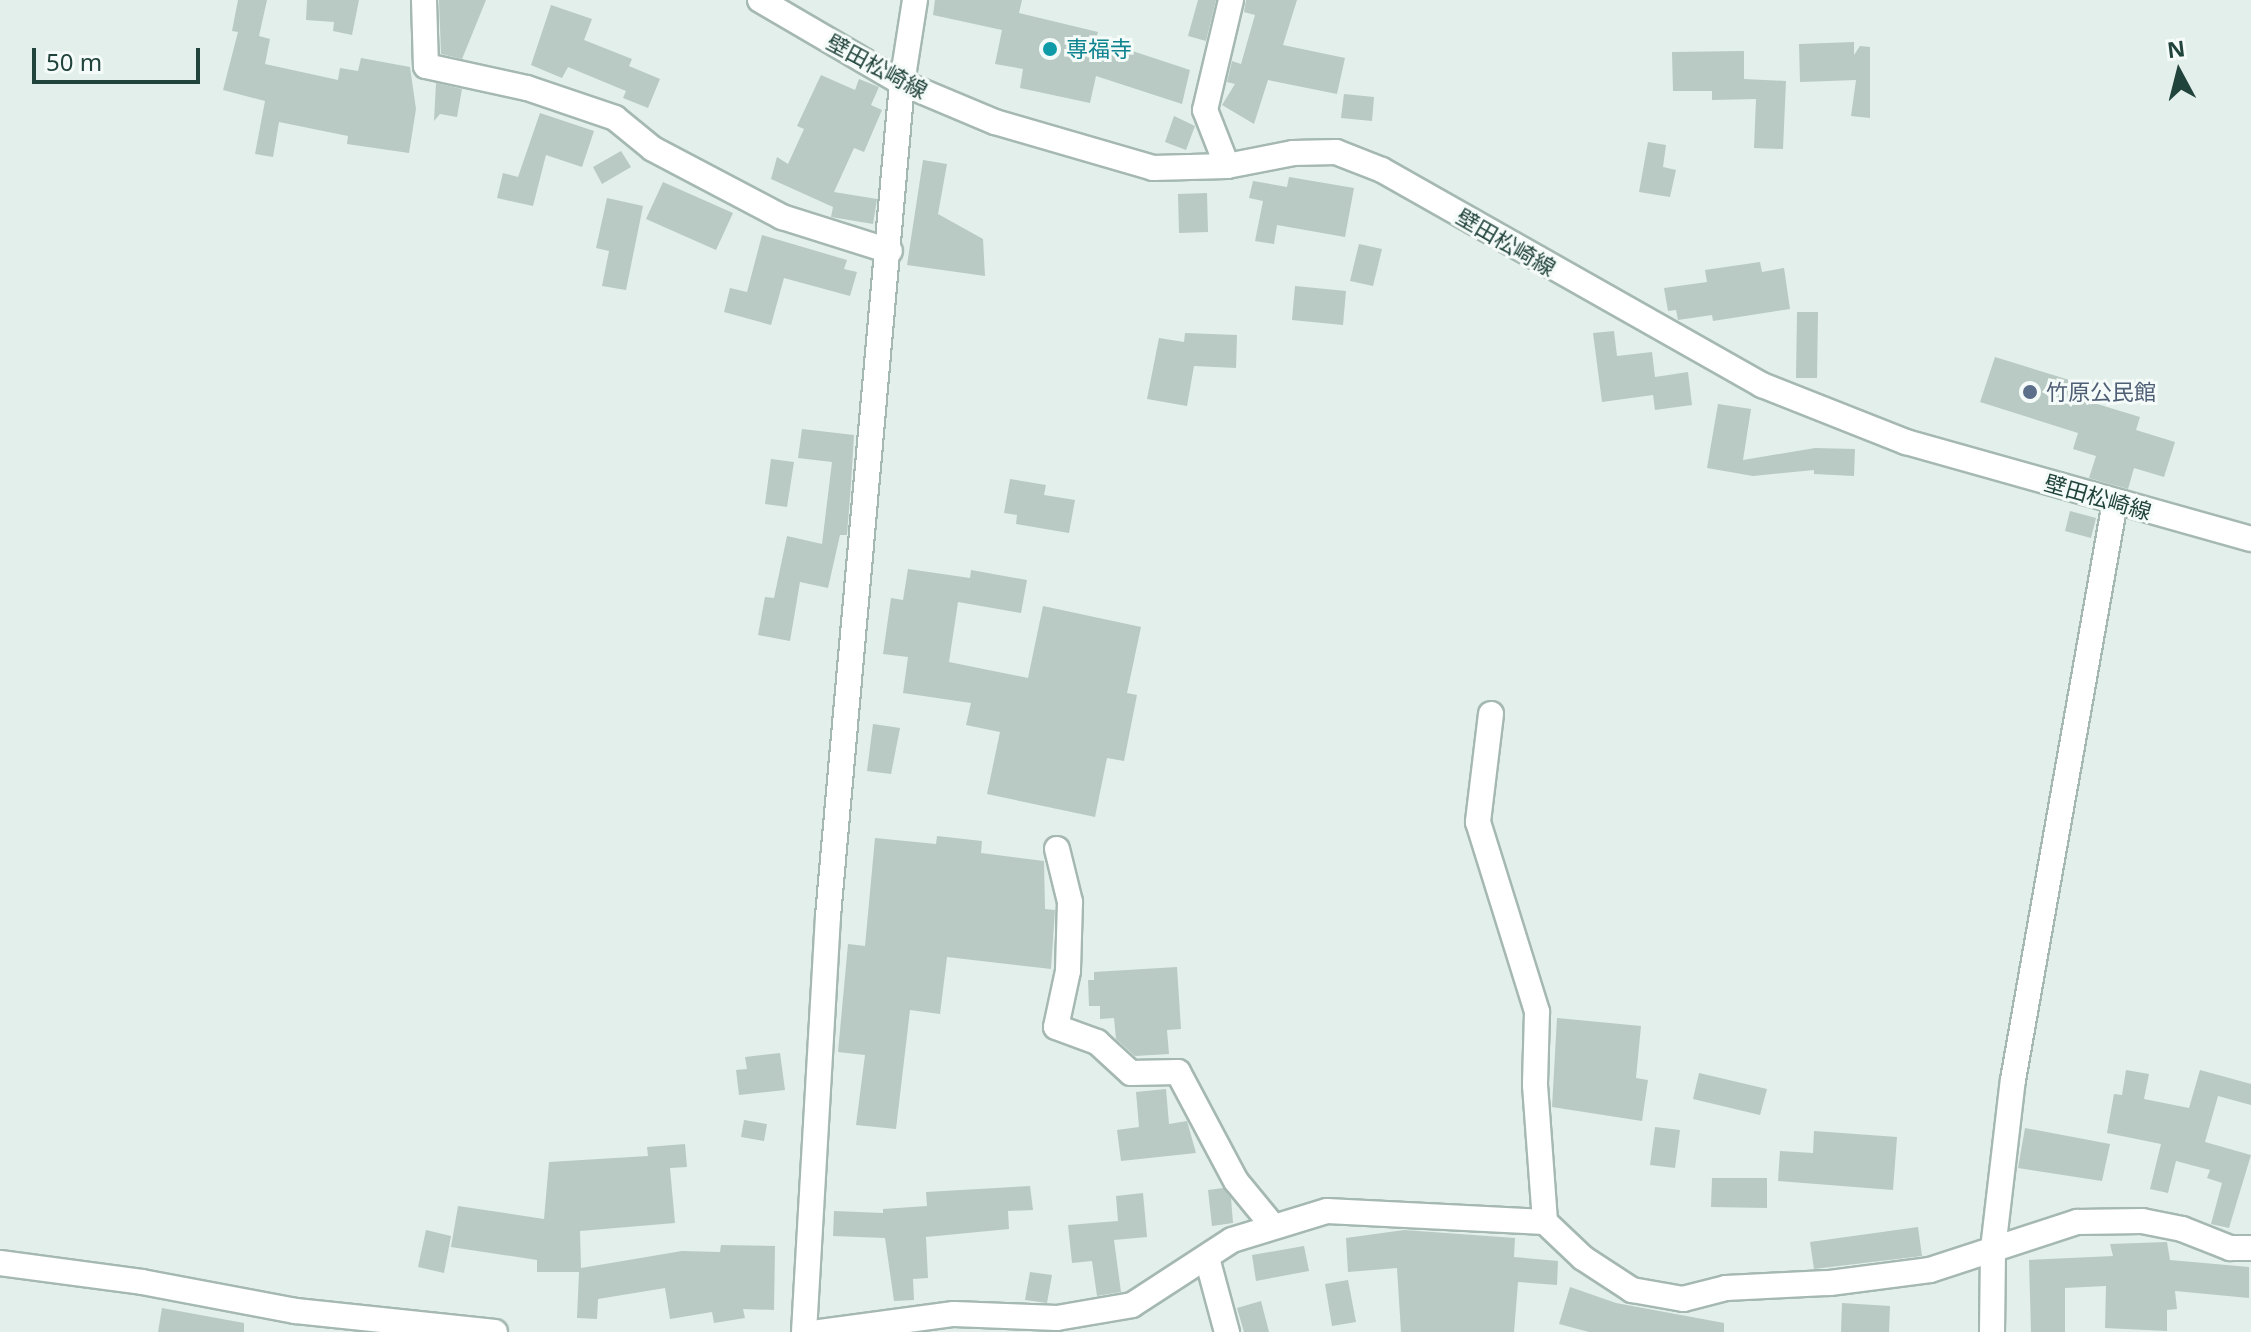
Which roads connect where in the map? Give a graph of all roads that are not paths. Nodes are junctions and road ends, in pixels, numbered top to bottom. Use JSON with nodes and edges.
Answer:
{"nodes":[{"id":1,"x":424,"y":0,"type":"edge"},
{"id":2,"x":760,"y":0,"type":"edge"},
{"id":3,"x":915,"y":0,"type":"edge"},
{"id":4,"x":1231,"y":0,"type":"edge"},
{"id":5,"x":902,"y":83,"type":"junction"},
{"id":6,"x":1227,"y":166,"type":"junction"},
{"id":7,"x":890,"y":251,"type":"junction"},
{"id":8,"x":2115,"y":502,"type":"junction"},
{"id":9,"x":2251,"y":539,"type":"edge"},
{"id":10,"x":1491,"y":714,"type":"dead end"},
{"id":11,"x":1057,"y":849,"type":"dead end"},
{"id":12,"x":1545,"y":1222,"type":"junction"},
{"id":13,"x":1273,"y":1226,"type":"junction"},
{"id":14,"x":2251,"y":1248,"type":"edge"},
{"id":15,"x":1993,"y":1249,"type":"junction"},
{"id":16,"x":1207,"y":1258,"type":"junction"},
{"id":17,"x":0,"y":1263,"type":"edge"},
{"id":18,"x":495,"y":1332,"type":"edge"},
{"id":19,"x":804,"y":1332,"type":"edge"},
{"id":20,"x":820,"y":1332,"type":"edge"},
{"id":21,"x":1227,"y":1332,"type":"edge"},
{"id":22,"x":1992,"y":1332,"type":"edge"}],
"edges":[{"from":1,"to":7,"type":"street"},
{"from":2,"to":5,"type":"street","name":"壁田松崎線"},
{"from":3,"to":5,"type":"street"},
{"from":4,"to":6,"type":"street"},
{"from":5,"to":6,"type":"street","name":"壁田松崎線"},
{"from":5,"to":7,"type":"street"},
{"from":6,"to":8,"type":"street","name":"壁田松崎線"},
{"from":7,"to":19,"type":"street"},
{"from":8,"to":9,"type":"street","name":"壁田松崎線"},
{"from":8,"to":15,"type":"street"},
{"from":10,"to":12,"type":"street"},
{"from":11,"to":13,"type":"street"},
{"from":12,"to":13,"type":"street"},
{"from":12,"to":15,"type":"street"},
{"from":13,"to":16,"type":"street"},
{"from":14,"to":15,"type":"street"},
{"from":15,"to":22,"type":"street"},
{"from":16,"to":20,"type":"street"},
{"from":16,"to":21,"type":"street"},
{"from":17,"to":18,"type":"street"}]}
